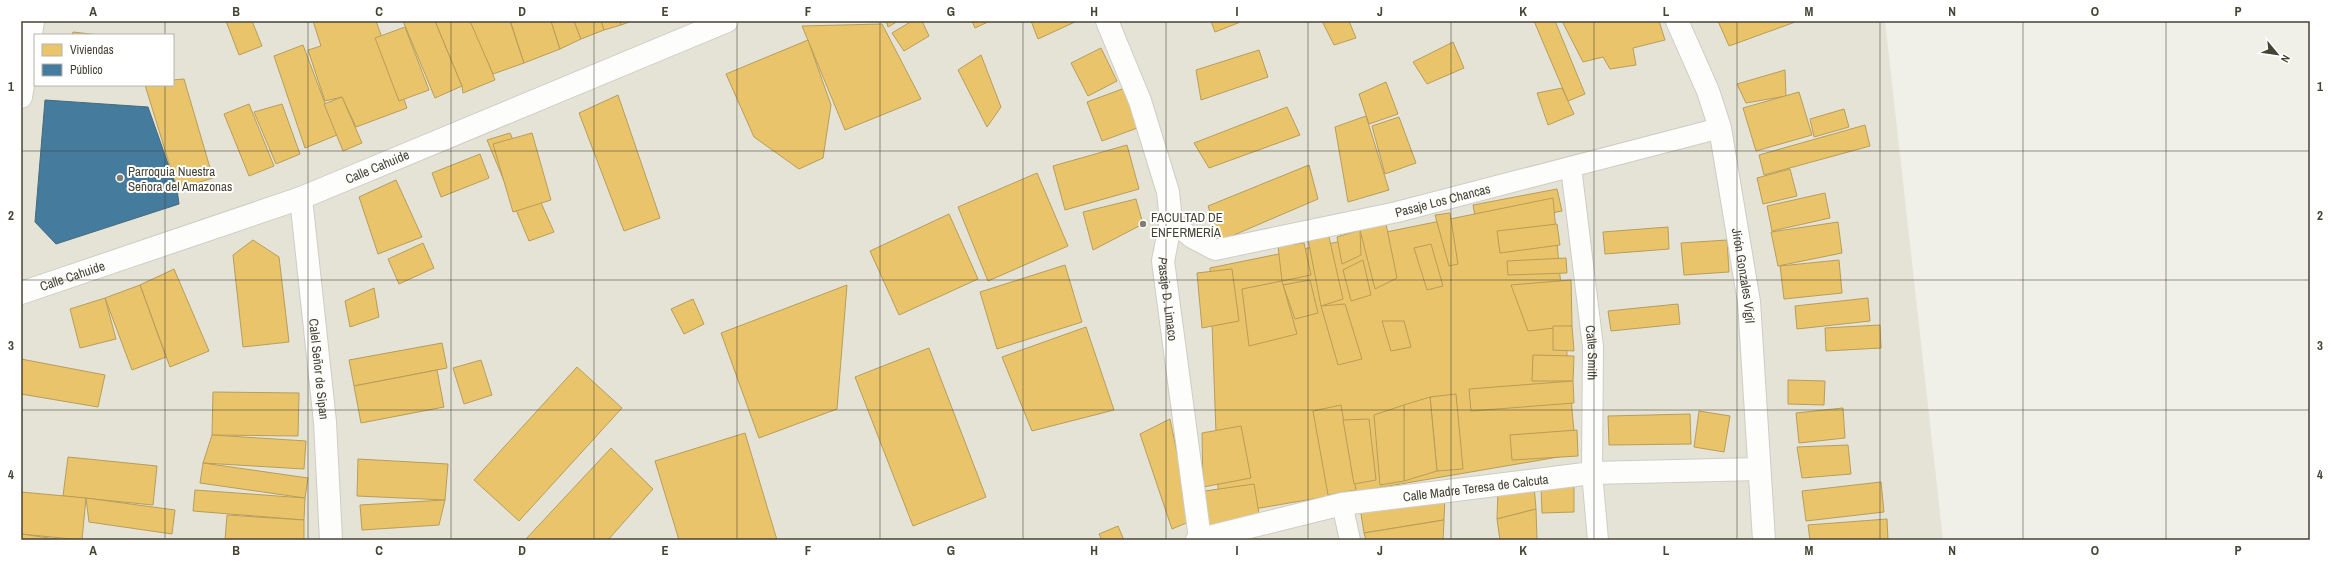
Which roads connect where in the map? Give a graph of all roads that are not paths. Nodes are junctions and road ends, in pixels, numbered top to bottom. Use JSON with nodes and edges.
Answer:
{"nodes":[{"id":1,"x":33,"y":21,"type":"edge"},
{"id":2,"x":727,"y":21,"type":"edge"},
{"id":3,"x":1106,"y":21,"type":"edge"},
{"id":4,"x":1677,"y":21,"type":"edge"},
{"id":5,"x":21,"y":98,"type":"edge"},
{"id":6,"x":1720,"y":128,"type":"junction"},
{"id":7,"x":1571,"y":167,"type":"junction"},
{"id":8,"x":301,"y":198,"type":"junction"},
{"id":9,"x":1170,"y":221,"type":"junction"},
{"id":10,"x":21,"y":293,"type":"edge"},
{"id":11,"x":1759,"y":469,"type":"junction"},
{"id":12,"x":1592,"y":473,"type":"junction"},
{"id":13,"x":1342,"y":504,"type":"junction"},
{"id":14,"x":1199,"y":539,"type":"edge"},
{"id":15,"x":331,"y":540,"type":"edge"},
{"id":16,"x":1350,"y":540,"type":"edge"},
{"id":17,"x":1598,"y":540,"type":"edge"},
{"id":18,"x":1764,"y":540,"type":"edge"}],
"edges":[{"from":1,"to":5,"type":"street"},
{"from":2,"to":8,"type":"street","name":"Calle Cahuide"},
{"from":3,"to":9,"type":"street","name":"Pasaje D. Limaco"},
{"from":4,"to":6,"type":"street","name":"Jirón Gonzales Vigil"},
{"from":6,"to":7,"type":"lane","name":"Pasaje Los Chancas"},
{"from":6,"to":11,"type":"street","name":"Jirón Gonzales Vigil"},
{"from":7,"to":9,"type":"lane","name":"Pasaje Los Chancas"},
{"from":7,"to":12,"type":"lane","name":"Calle Smith"},
{"from":8,"to":10,"type":"street","name":"Calle Cahuide"},
{"from":8,"to":15,"type":"street","name":"Calel Señor de Sipan"},
{"from":9,"to":14,"type":"street","name":"Pasaje D. Limaco"},
{"from":11,"to":12,"type":"street","name":"Calle Madre Teresa de Calcuta"},
{"from":11,"to":18,"type":"street","name":"Jirón Gonzales Vigil"},
{"from":12,"to":13,"type":"street","name":"Calle Madre Teresa de Calcuta"},
{"from":12,"to":17,"type":"lane","name":"Calle Smith"},
{"from":13,"to":14,"type":"street","name":"Calle Madre Teresa de Calcuta"},
{"from":13,"to":16,"type":"lane"}]}
